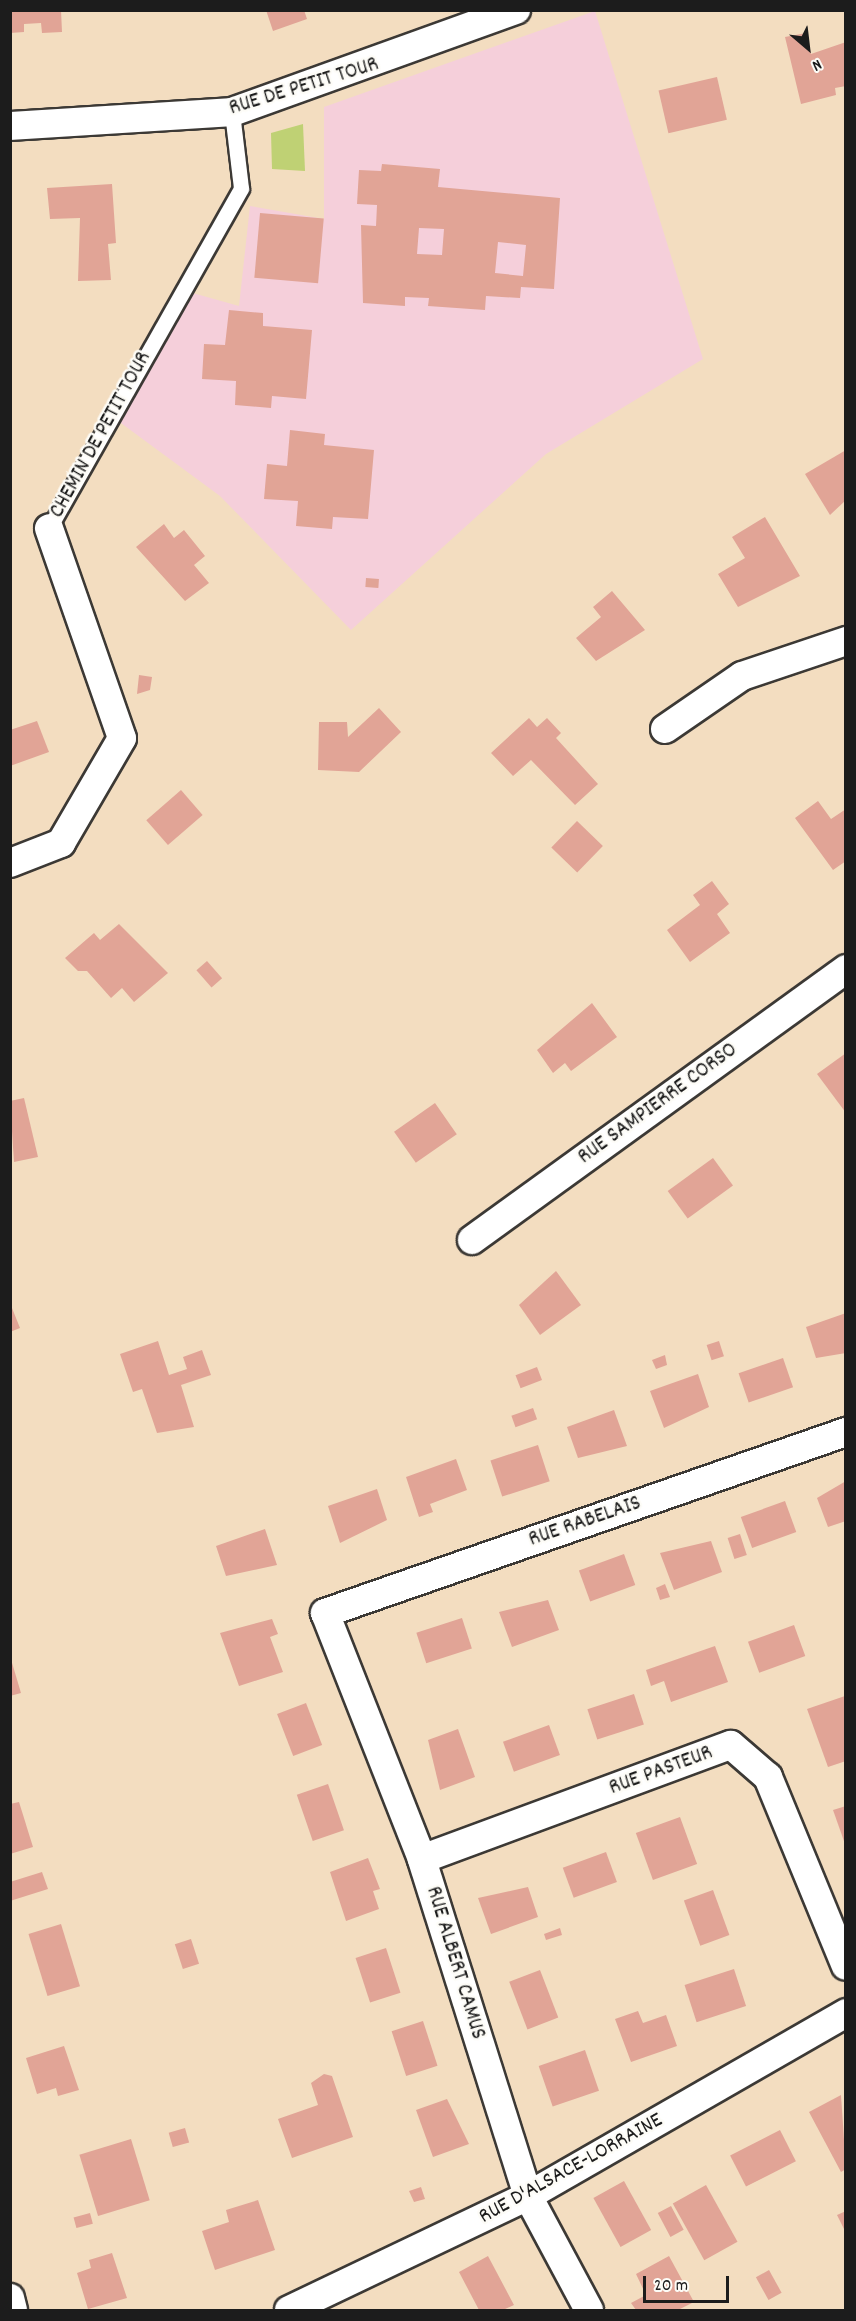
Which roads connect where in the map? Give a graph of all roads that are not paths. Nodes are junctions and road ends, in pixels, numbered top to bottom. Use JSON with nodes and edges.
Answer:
{"nodes":[{"id":1,"x":516,"y":10,"type":"edge"},
{"id":2,"x":232,"y":112,"type":"junction"},
{"id":3,"x":10,"y":126,"type":"edge"},
{"id":4,"x":49,"y":528,"type":"joint"},
{"id":5,"x":846,"y":641,"type":"edge"},
{"id":6,"x":665,"y":729,"type":"dead end"},
{"id":7,"x":10,"y":863,"type":"edge"},
{"id":8,"x":846,"y":969,"type":"edge"},
{"id":9,"x":471,"y":1240,"type":"dead end"},
{"id":10,"x":846,"y":1432,"type":"edge"},
{"id":11,"x":326,"y":1613,"type":"joint"},
{"id":12,"x":422,"y":1859,"type":"junction"},
{"id":13,"x":846,"y":1966,"type":"edge"},
{"id":14,"x":846,"y":2013,"type":"edge"},
{"id":15,"x":528,"y":2196,"type":"junction"},
{"id":16,"x":10,"y":2298,"type":"edge"},
{"id":17,"x":299,"y":2309,"type":"edge"},
{"id":18,"x":13,"y":2310,"type":"edge"},
{"id":19,"x":589,"y":2310,"type":"edge"}],
"edges":[{"from":1,"to":2,"type":"street","name":"RUE DE PETIT TOUR"},
{"from":2,"to":3,"type":"street","name":"RUE DE PETIT TOUR"},
{"from":2,"to":4,"type":"lane","name":"CHEMIN DE PETIT TOUR"},
{"from":4,"to":7,"type":"street","name":"CHEMIN DE PETIT TOUR"},
{"from":5,"to":6,"type":"street"},
{"from":8,"to":9,"type":"street","name":"RUE SAMPIERRE CORSO"},
{"from":10,"to":11,"type":"street","name":"RUE RABELAIS"},
{"from":11,"to":12,"type":"street","name":"RUE ALBERT CAMUS"},
{"from":12,"to":13,"type":"street","name":"RUE PASTEUR"},
{"from":12,"to":15,"type":"street","name":"RUE ALBERT CAMUS"},
{"from":14,"to":15,"type":"street","name":"RUE D'ALSACE-LORRAINE"},
{"from":15,"to":17,"type":"street","name":"RUE D'ALSACE-LORRAINE"},
{"from":15,"to":19,"type":"street","name":"RUE ALBERT CAMUS"},
{"from":16,"to":18,"type":"street"}]}
